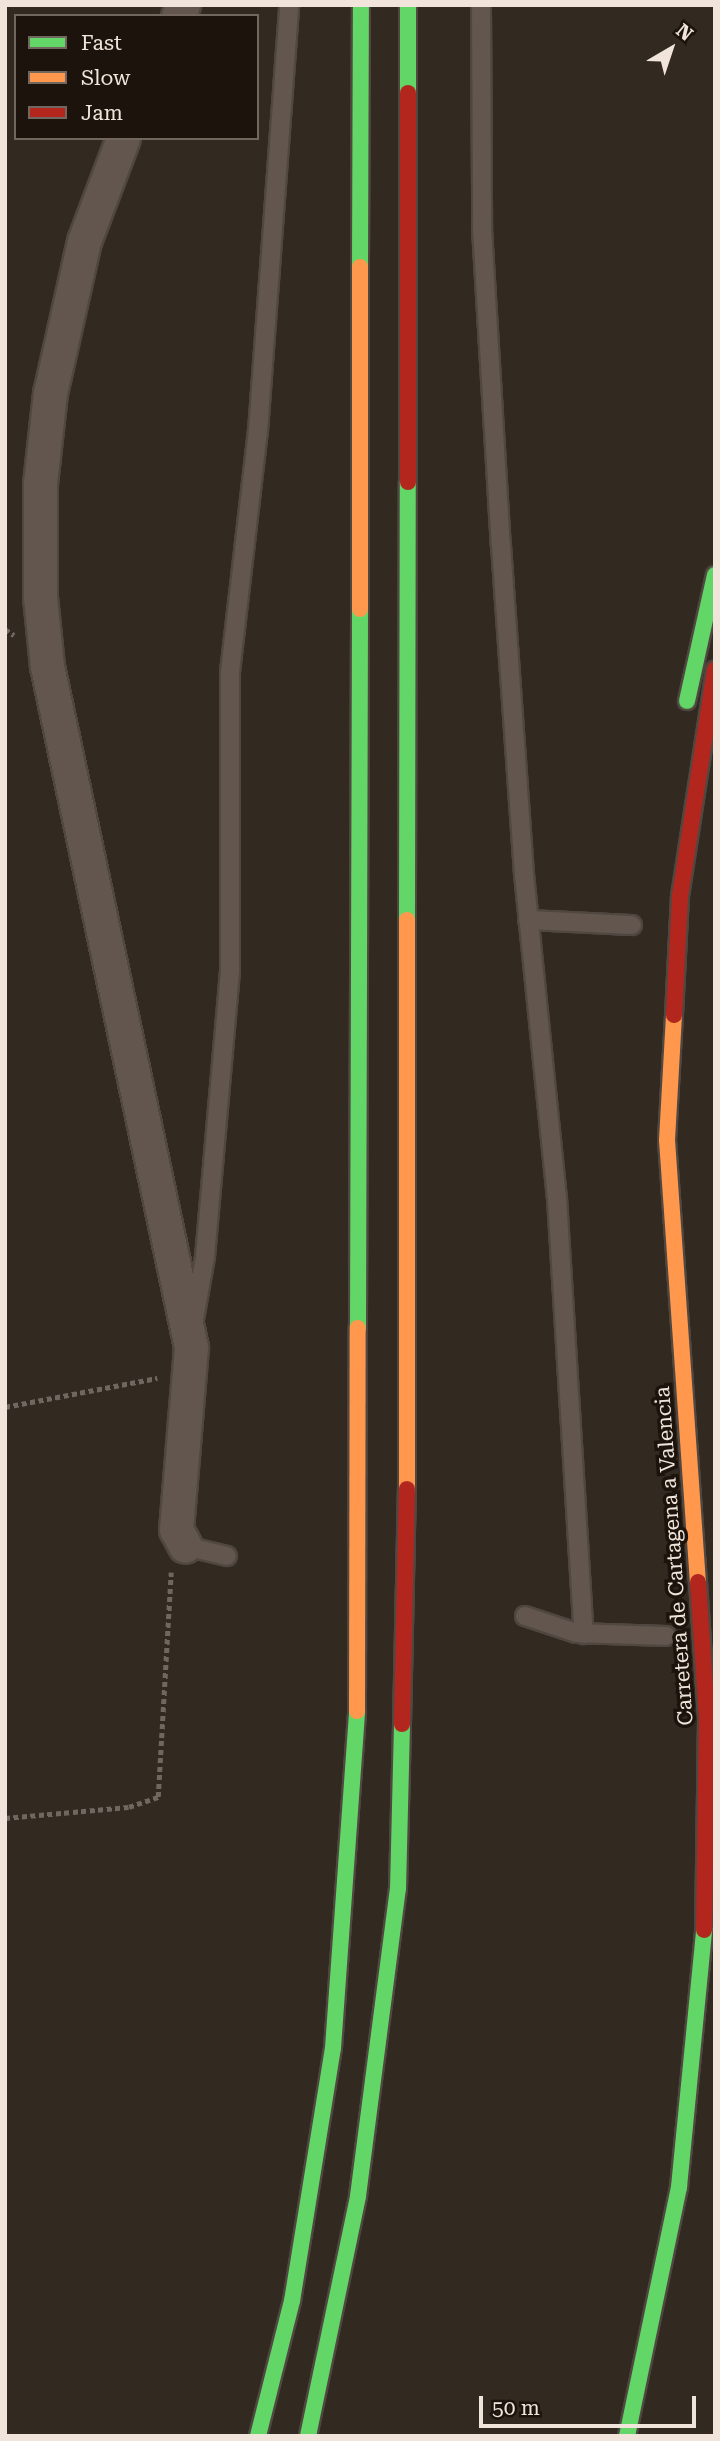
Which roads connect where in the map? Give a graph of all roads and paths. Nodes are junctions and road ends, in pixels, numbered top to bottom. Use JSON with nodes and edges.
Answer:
{"nodes":[{"id":1,"x":289,"y":5,"type":"edge"},
{"id":2,"x":361,"y":5,"type":"edge"},
{"id":3,"x":408,"y":5,"type":"edge"},
{"id":4,"x":481,"y":5,"type":"edge"},
{"id":5,"x":122,"y":140,"type":"edge"},
{"id":6,"x":715,"y":575,"type":"edge"},
{"id":7,"x":715,"y":670,"type":"edge"},
{"id":8,"x":683,"y":726,"type":"dead end"},
{"id":9,"x":528,"y":920,"type":"junction"},
{"id":10,"x":632,"y":925,"type":"dead end"},
{"id":11,"x":650,"y":1099,"type":"dead end"},
{"id":12,"x":652,"y":1193,"type":"dead end"},
{"id":13,"x":660,"y":1310,"type":"dead end"},
{"id":14,"x":189,"y":1335,"type":"junction"},
{"id":15,"x":189,"y":1372,"type":"junction"},
{"id":16,"x":683,"y":1382,"type":"junction"},
{"id":17,"x":5,"y":1407,"type":"edge"},
{"id":18,"x":185,"y":1546,"type":"junction"},
{"id":19,"x":227,"y":1556,"type":"dead end"},
{"id":20,"x":525,"y":1616,"type":"dead end"},
{"id":21,"x":584,"y":1634,"type":"junction"},
{"id":22,"x":666,"y":1636,"type":"dead end"},
{"id":23,"x":5,"y":1818,"type":"edge"},
{"id":24,"x":258,"y":2436,"type":"edge"},
{"id":25,"x":309,"y":2436,"type":"edge"},
{"id":26,"x":628,"y":2436,"type":"edge"}],
"edges":[{"from":1,"to":14,"type":"lane"},
{"from":2,"to":24,"type":"highway"},
{"from":3,"to":25,"type":"highway"},
{"from":4,"to":9,"type":"lane"},
{"from":5,"to":14,"type":"street"},
{"from":6,"to":8,"type":"highway"},
{"from":7,"to":16,"type":"highway","name":"Carretera de Cartagena a Valencia"},
{"from":9,"to":10,"type":"lane"},
{"from":9,"to":21,"type":"lane"},
{"from":11,"to":12,"type":"highway"},
{"from":13,"to":16,"type":"highway"},
{"from":14,"to":15,"type":"street"},
{"from":15,"to":17,"type":"path"},
{"from":15,"to":18,"type":"street"},
{"from":16,"to":26,"type":"highway","name":"Carretera de Cartagena a Valencia"},
{"from":18,"to":19,"type":"lane"},
{"from":18,"to":23,"type":"path"},
{"from":20,"to":21,"type":"lane"},
{"from":21,"to":22,"type":"lane"}]}
